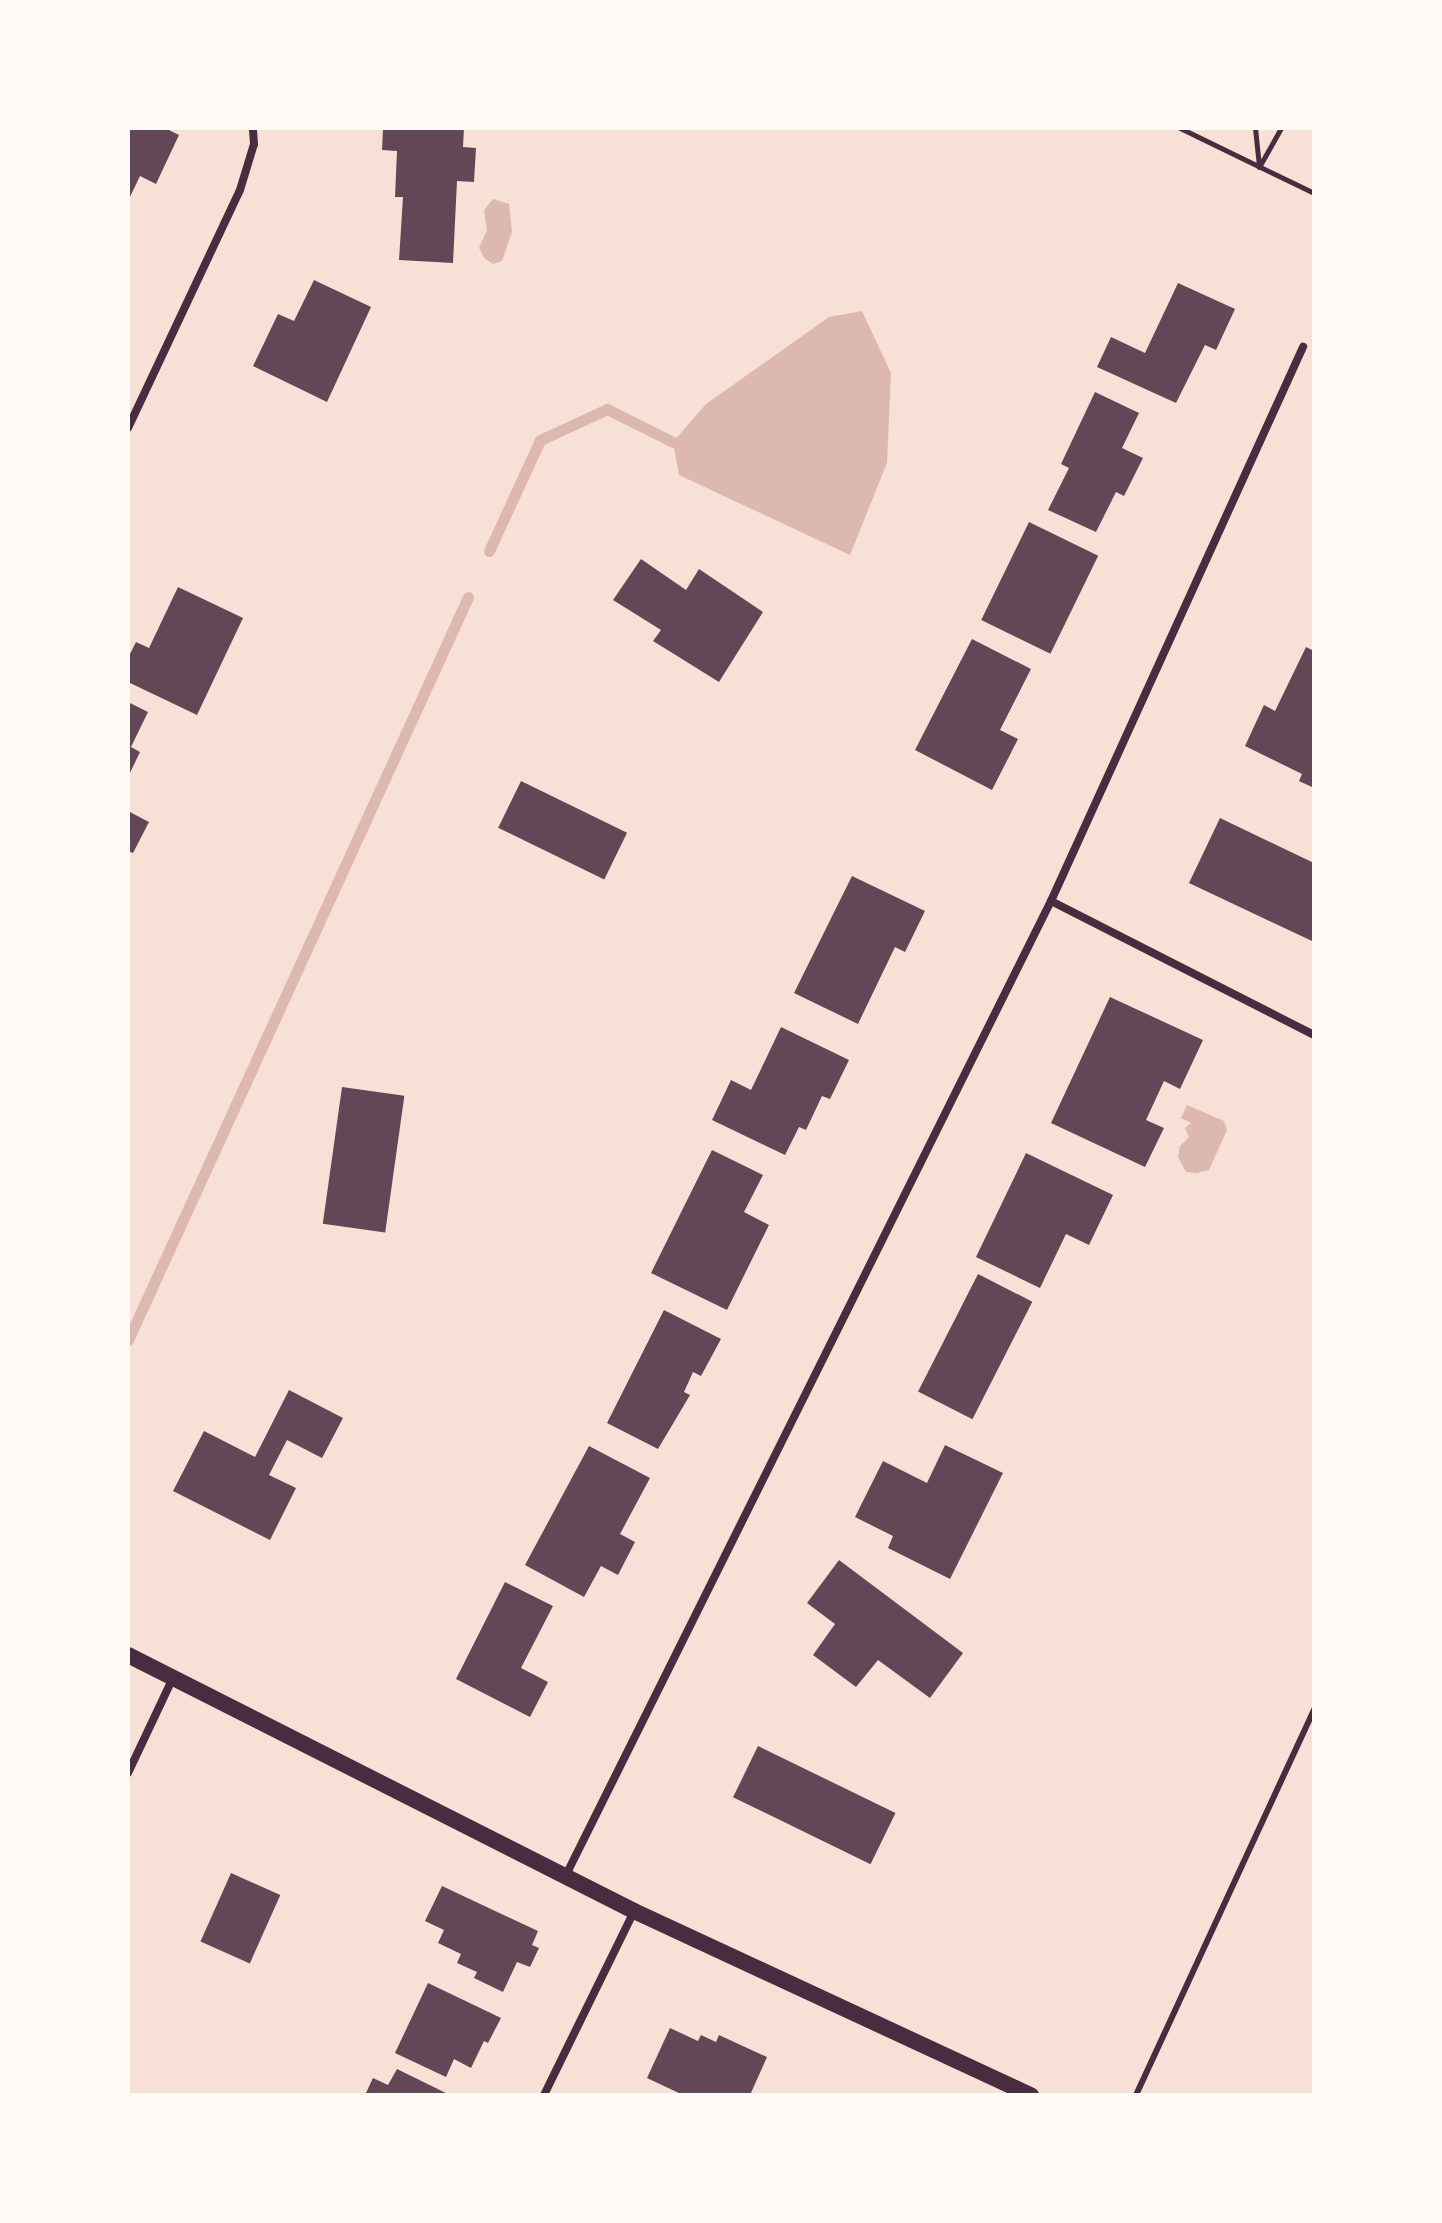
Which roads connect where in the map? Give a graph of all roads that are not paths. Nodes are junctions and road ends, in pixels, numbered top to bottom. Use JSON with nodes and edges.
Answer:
{"nodes":[{"id":1,"x":253,"y":128,"type":"edge"},
{"id":2,"x":1303,"y":347,"type":"dead end"},
{"id":3,"x":128,"y":428,"type":"edge"},
{"id":4,"x":1051,"y":901,"type":"junction"},
{"id":5,"x":1314,"y":1035,"type":"edge"},
{"id":6,"x":128,"y":1655,"type":"edge"},
{"id":7,"x":173,"y":1678,"type":"junction"},
{"id":8,"x":1314,"y":1709,"type":"edge"},
{"id":9,"x":128,"y":1773,"type":"edge"},
{"id":10,"x":566,"y":1875,"type":"junction"},
{"id":11,"x":634,"y":1911,"type":"junction"},
{"id":12,"x":544,"y":2095,"type":"edge"},
{"id":13,"x":1031,"y":2095,"type":"edge"},
{"id":14,"x":1136,"y":2095,"type":"edge"}],
"edges":[{"from":1,"to":3,"type":"street"},
{"from":2,"to":4,"type":"street"},
{"from":4,"to":5,"type":"street"},
{"from":4,"to":10,"type":"street"},
{"from":6,"to":7,"type":"main road"},
{"from":7,"to":9,"type":"street"},
{"from":7,"to":10,"type":"main road"},
{"from":8,"to":14,"type":"lane"},
{"from":10,"to":11,"type":"main road"},
{"from":11,"to":12,"type":"street"},
{"from":11,"to":13,"type":"main road"}]}
